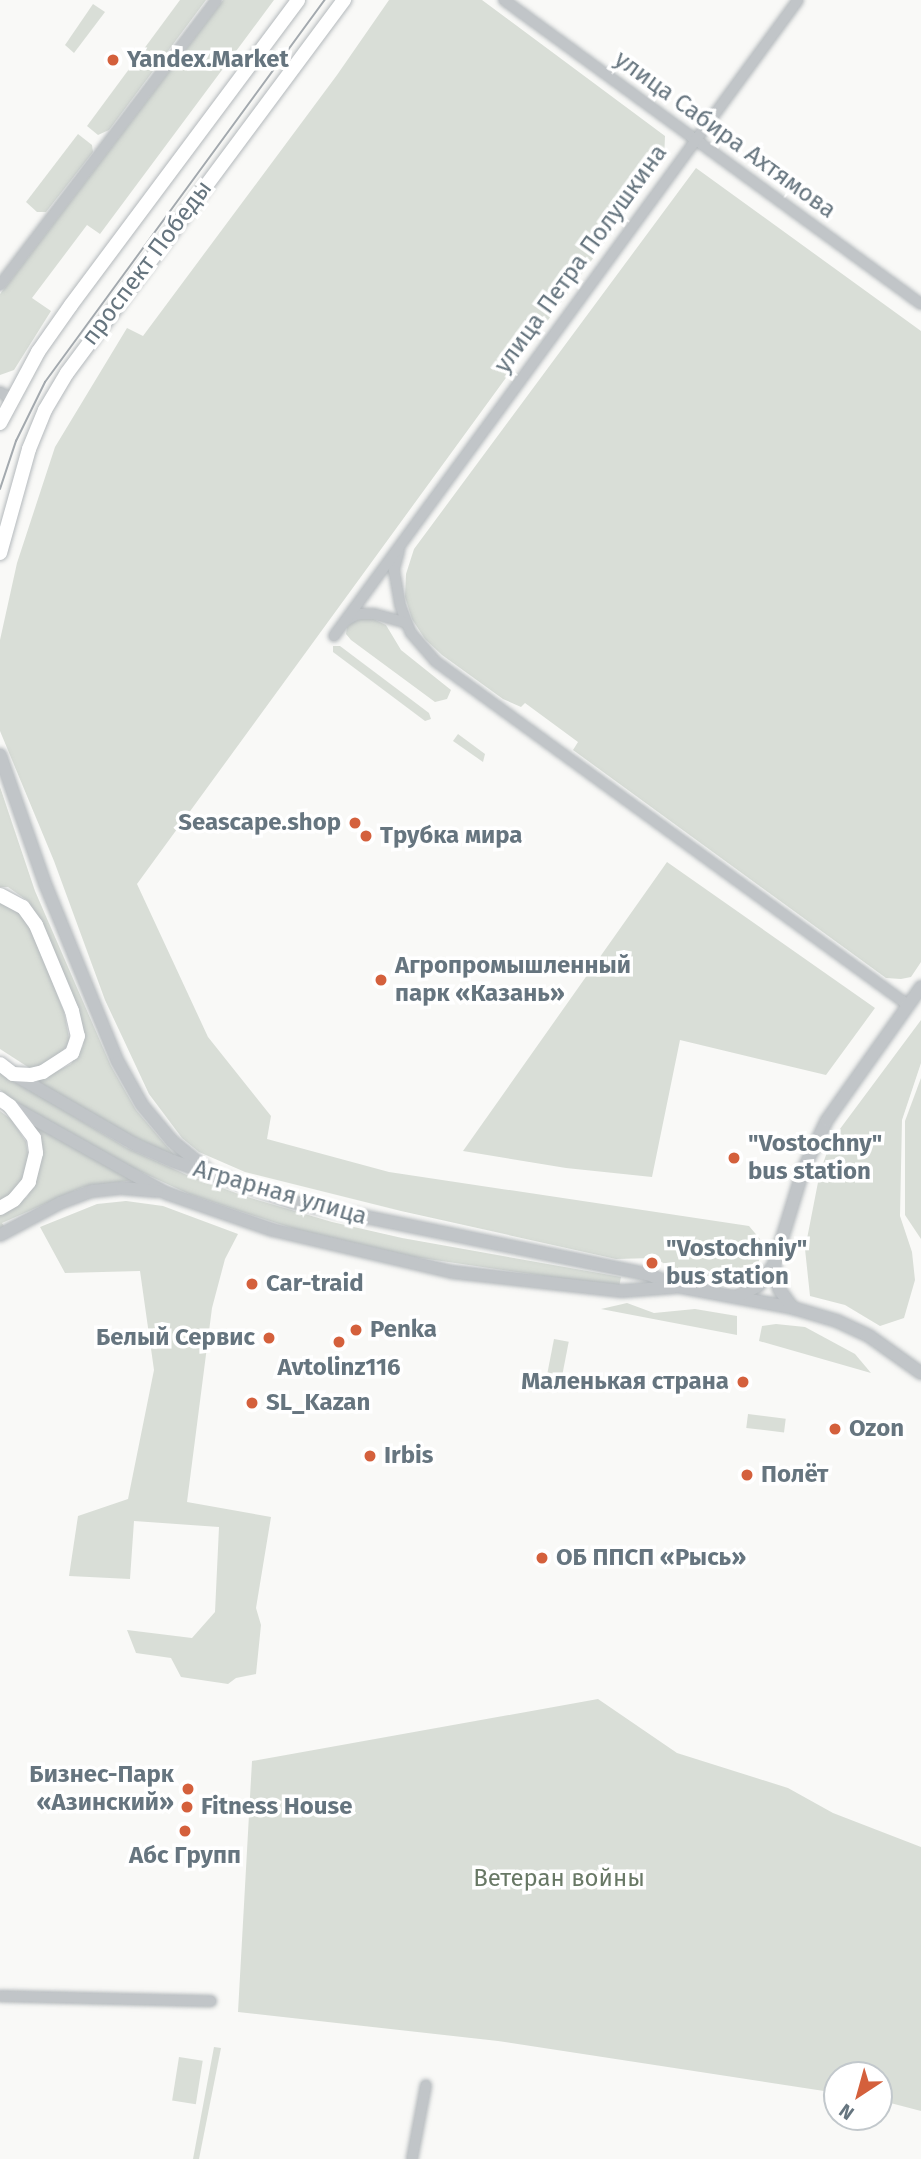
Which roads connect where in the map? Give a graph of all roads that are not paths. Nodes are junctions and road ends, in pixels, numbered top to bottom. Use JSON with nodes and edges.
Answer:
{"nodes":[{"id":1,"x":216,"y":0,"type":"edge"},
{"id":2,"x":298,"y":0,"type":"edge"},
{"id":3,"x":344,"y":0,"type":"edge"},
{"id":4,"x":504,"y":0,"type":"edge"},
{"id":5,"x":798,"y":0,"type":"edge"},
{"id":6,"x":695,"y":140,"type":"junction"},
{"id":7,"x":0,"y":285,"type":"edge"},
{"id":8,"x":921,"y":304,"type":"edge"},
{"id":9,"x":6,"y":396,"type":"edge"},
{"id":10,"x":0,"y":423,"type":"edge"},
{"id":11,"x":401,"y":545,"type":"junction"},
{"id":12,"x":0,"y":553,"type":"edge"},
{"id":13,"x":346,"y":620,"type":"junction"},
{"id":14,"x":407,"y":623,"type":"junction"},
{"id":15,"x":334,"y":636,"type":"dead end"},
{"id":16,"x":0,"y":755,"type":"edge"},
{"id":17,"x":0,"y":895,"type":"edge"},
{"id":18,"x":921,"y":987,"type":"edge"},
{"id":19,"x":908,"y":1005,"type":"junction"},
{"id":20,"x":0,"y":1064,"type":"edge"},
{"id":21,"x":13,"y":1074,"type":"junction"},
{"id":22,"x":5,"y":1102,"type":"edge"},
{"id":23,"x":220,"y":1178,"type":"junction"},
{"id":24,"x":166,"y":1193,"type":"junction"},
{"id":25,"x":0,"y":1208,"type":"edge"},
{"id":26,"x":0,"y":1235,"type":"edge"},
{"id":27,"x":774,"y":1265,"type":"junction"},
{"id":28,"x":624,"y":1270,"type":"junction"},
{"id":29,"x":681,"y":1287,"type":"junction"},
{"id":30,"x":622,"y":1291,"type":"junction"},
{"id":31,"x":738,"y":1296,"type":"junction"},
{"id":32,"x":793,"y":1308,"type":"junction"},
{"id":33,"x":921,"y":1373,"type":"edge"},
{"id":34,"x":0,"y":1996,"type":"edge"},
{"id":35,"x":211,"y":2001,"type":"dead end"},
{"id":36,"x":426,"y":2085,"type":"dead end"},
{"id":37,"x":412,"y":2159,"type":"edge"}],
"edges":[{"from":1,"to":7,"type":"street"},
{"from":2,"to":9,"type":"main road","name":"проспект Победы"},
{"from":3,"to":12,"type":"main road","name":"проспект Победы"},
{"from":4,"to":6,"type":"street","name":"улица Сабира Ахтямова"},
{"from":5,"to":6,"type":"street","name":"улица Петра Полушкина"},
{"from":6,"to":8,"type":"street","name":"улица Сабира Ахтямова"},
{"from":6,"to":11,"type":"street","name":"улица Петра Полушкина"},
{"from":9,"to":10,"type":"main road","name":"проспект Победы"},
{"from":11,"to":13,"type":"street","name":"улица Петра Полушкина"},
{"from":11,"to":14,"type":"street"},
{"from":13,"to":14,"type":"street"},
{"from":13,"to":15,"type":"street","name":"улица Петра Полушкина"},
{"from":14,"to":19,"type":"street"},
{"from":16,"to":23,"type":"street"},
{"from":17,"to":21,"type":"main road"},
{"from":18,"to":19,"type":"street"},
{"from":19,"to":27,"type":"street"},
{"from":20,"to":21,"type":"main road","name":"Аграрная улица"},
{"from":21,"to":23,"type":"street","name":"Аграрная улица"},
{"from":22,"to":24,"type":"street","name":"Аграрная улица"},
{"from":22,"to":25,"type":"main road"},
{"from":23,"to":28,"type":"street","name":"Аграрная улица"},
{"from":24,"to":26,"type":"street"},
{"from":24,"to":30,"type":"street","name":"Аграрная улица"},
{"from":27,"to":31,"type":"street"},
{"from":27,"to":32,"type":"street"},
{"from":28,"to":29,"type":"street","name":"Аграрная улица"},
{"from":28,"to":30,"type":"street"},
{"from":29,"to":30,"type":"street","name":"Аграрная улица"},
{"from":29,"to":31,"type":"street","name":"Аграрная улица"},
{"from":31,"to":32,"type":"street","name":"Аграрная улица"},
{"from":32,"to":33,"type":"street","name":"Аграрная улица"},
{"from":34,"to":35,"type":"street"},
{"from":36,"to":37,"type":"street"}]}
